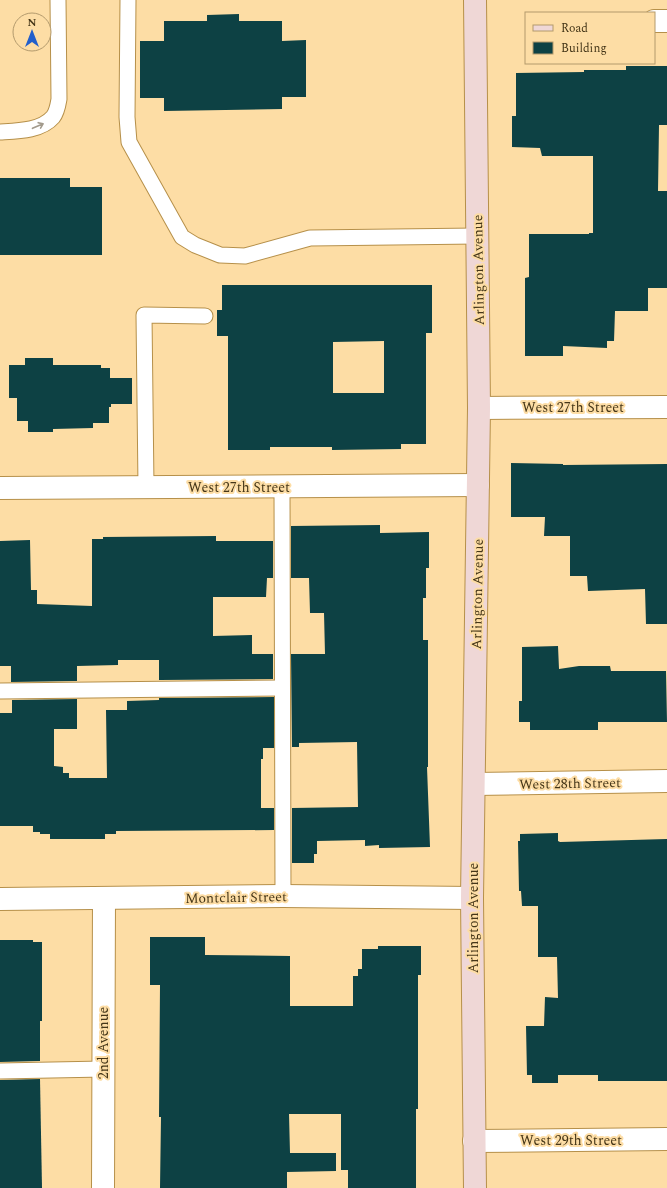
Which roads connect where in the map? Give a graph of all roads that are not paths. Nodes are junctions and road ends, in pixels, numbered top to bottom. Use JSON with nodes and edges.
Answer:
{"nodes":[{"id":1,"x":58,"y":0,"type":"edge"},
{"id":2,"x":128,"y":0,"type":"edge"},
{"id":3,"x":475,"y":0,"type":"edge"},
{"id":4,"x":655,"y":21,"type":"edge"},
{"id":5,"x":667,"y":21,"type":"edge"},
{"id":6,"x":0,"y":132,"type":"edge"},
{"id":7,"x":477,"y":236,"type":"junction"},
{"id":8,"x":205,"y":316,"type":"dead end"},
{"id":9,"x":667,"y":407,"type":"edge"},
{"id":10,"x":479,"y":408,"type":"junction"},
{"id":11,"x":478,"y":485,"type":"junction"},
{"id":12,"x":146,"y":487,"type":"junction"},
{"id":13,"x":282,"y":487,"type":"junction"},
{"id":14,"x":0,"y":488,"type":"edge"},
{"id":15,"x":282,"y":688,"type":"junction"},
{"id":16,"x":0,"y":691,"type":"edge"},
{"id":17,"x":667,"y":782,"type":"edge"},
{"id":18,"x":474,"y":784,"type":"junction"},
{"id":19,"x":284,"y":896,"type":"junction"},
{"id":20,"x":472,"y":898,"type":"junction"},
{"id":21,"x":0,"y":899,"type":"edge"},
{"id":22,"x":104,"y":899,"type":"junction"},
{"id":23,"x":104,"y":1069,"type":"junction"},
{"id":24,"x":0,"y":1071,"type":"edge"},
{"id":25,"x":667,"y":1139,"type":"edge"},
{"id":26,"x":474,"y":1140,"type":"junction"},
{"id":27,"x":103,"y":1188,"type":"edge"},
{"id":28,"x":475,"y":1188,"type":"edge"}],
"edges":[{"from":6,"to":1,"type":"lane","one_way":true},
{"from":2,"to":7,"type":"lane"},
{"from":3,"to":7,"type":"main road","name":"Arlington Avenue"},
{"from":4,"to":5,"type":"street"},
{"from":7,"to":10,"type":"main road","name":"Arlington Avenue"},
{"from":8,"to":12,"type":"lane"},
{"from":9,"to":10,"type":"street","name":"West 27th Street"},
{"from":10,"to":11,"type":"main road","name":"Arlington Avenue"},
{"from":11,"to":13,"type":"street","name":"West 27th Street"},
{"from":11,"to":18,"type":"main road","name":"Arlington Avenue"},
{"from":12,"to":13,"type":"street","name":"West 27th Street"},
{"from":12,"to":14,"type":"street","name":"West 27th Street"},
{"from":13,"to":15,"type":"lane"},
{"from":15,"to":16,"type":"lane"},
{"from":15,"to":19,"type":"lane"},
{"from":17,"to":18,"type":"street","name":"West 28th Street"},
{"from":18,"to":20,"type":"main road","name":"Arlington Avenue"},
{"from":19,"to":20,"type":"street","name":"Montclair Street"},
{"from":19,"to":22,"type":"street","name":"Montclair Street"},
{"from":20,"to":26,"type":"main road","name":"Arlington Avenue"},
{"from":21,"to":22,"type":"street","name":"Montclair Street"},
{"from":22,"to":23,"type":"street","name":"2nd Avenue"},
{"from":23,"to":24,"type":"lane"},
{"from":23,"to":27,"type":"street","name":"2nd Avenue"},
{"from":25,"to":26,"type":"street","name":"West 29th Street"},
{"from":26,"to":28,"type":"main road","name":"Arlington Avenue"}]}
